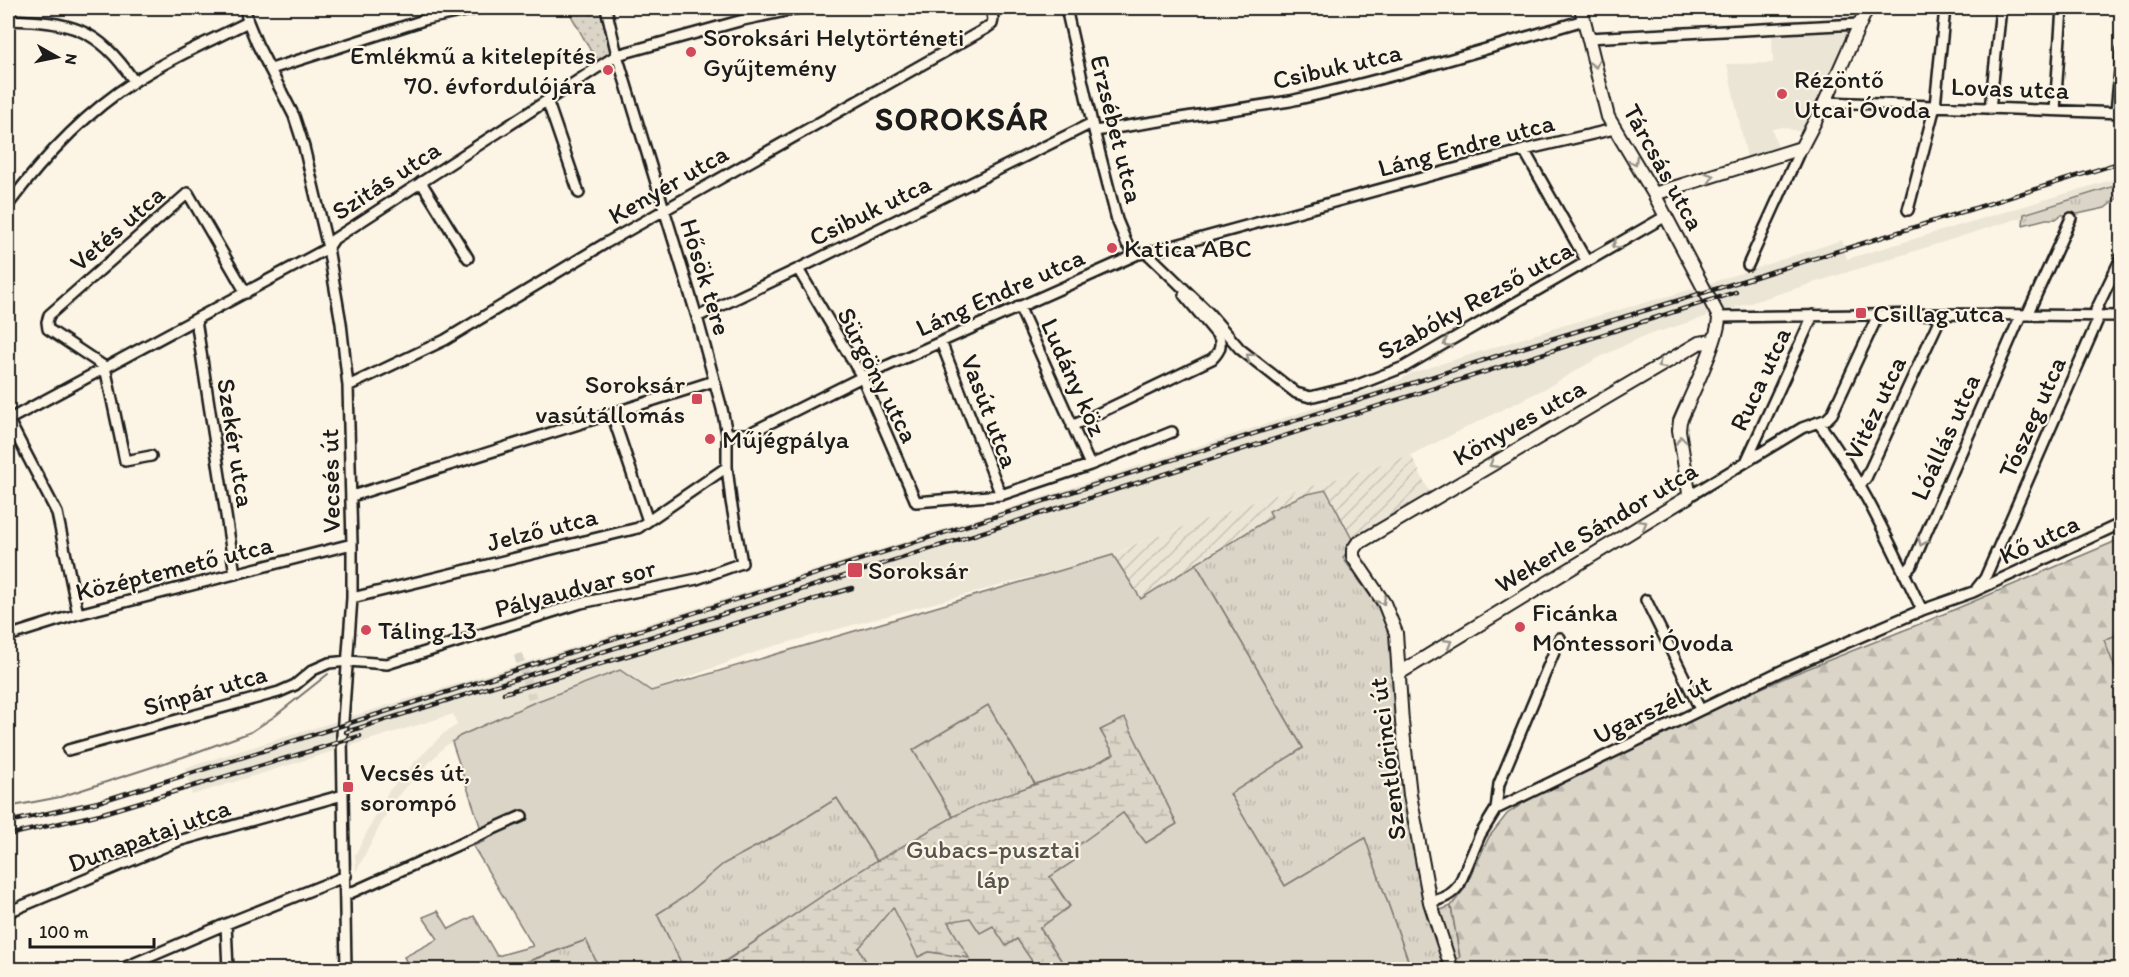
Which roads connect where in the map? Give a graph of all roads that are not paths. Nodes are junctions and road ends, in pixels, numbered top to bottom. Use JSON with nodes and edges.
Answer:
{"nodes":[{"id":1,"x":245,"y":8,"type":"edge"},
{"id":2,"x":480,"y":8,"type":"edge"},
{"id":3,"x":606,"y":8,"type":"edge"},
{"id":4,"x":800,"y":8,"type":"edge"},
{"id":5,"x":991,"y":8,"type":"edge"},
{"id":6,"x":1066,"y":8,"type":"edge"},
{"id":7,"x":1867,"y":8,"type":"edge"},
{"id":8,"x":1945,"y":8,"type":"edge"},
{"id":9,"x":2001,"y":8,"type":"edge"},
{"id":10,"x":2062,"y":8,"type":"edge"},
{"id":11,"x":1582,"y":14,"type":"edge"},
{"id":12,"x":8,"y":20,"type":"edge"},
{"id":13,"x":248,"y":22,"type":"junction"},
{"id":14,"x":1859,"y":24,"type":"junction"},
{"id":15,"x":1588,"y":38,"type":"junction"},
{"id":16,"x":2121,"y":50,"type":"edge"},
{"id":17,"x":617,"y":55,"type":"junction"},
{"id":18,"x":271,"y":69,"type":"junction"},
{"id":19,"x":135,"y":81,"type":"junction"},
{"id":20,"x":547,"y":100,"type":"junction"},
{"id":21,"x":1825,"y":102,"type":"junction"},
{"id":22,"x":1935,"y":106,"type":"junction"},
{"id":23,"x":1990,"y":109,"type":"junction"},
{"id":24,"x":2055,"y":110,"type":"junction"},
{"id":25,"x":2119,"y":113,"type":"edge"},
{"id":26,"x":1094,"y":127,"type":"junction"},
{"id":27,"x":1614,"y":129,"type":"junction"},
{"id":28,"x":1801,"y":148,"type":"junction"},
{"id":29,"x":1524,"y":150,"type":"junction"},
{"id":30,"x":421,"y":182,"type":"junction"},
{"id":31,"x":579,"y":193,"type":"dead end"},
{"id":32,"x":1654,"y":194,"type":"junction"},
{"id":33,"x":8,"y":204,"type":"edge"},
{"id":34,"x":1908,"y":210,"type":"dead end"},
{"id":35,"x":664,"y":211,"type":"junction"},
{"id":36,"x":1666,"y":216,"type":"junction"},
{"id":37,"x":2071,"y":218,"type":"dead end"},
{"id":38,"x":328,"y":249,"type":"junction"},
{"id":39,"x":1143,"y":253,"type":"junction"},
{"id":40,"x":2121,"y":256,"type":"edge"},
{"id":41,"x":468,"y":258,"type":"dead end"},
{"id":42,"x":1587,"y":262,"type":"junction"},
{"id":43,"x":1748,"y":265,"type":"dead end"},
{"id":44,"x":798,"y":269,"type":"junction"},
{"id":45,"x":1180,"y":283,"type":"junction"},
{"id":46,"x":246,"y":292,"type":"junction"},
{"id":47,"x":1019,"y":306,"type":"junction"},
{"id":48,"x":1942,"y":314,"type":"junction"},
{"id":49,"x":1813,"y":315,"type":"junction"},
{"id":50,"x":1878,"y":315,"type":"junction"},
{"id":51,"x":2024,"y":315,"type":"junction"},
{"id":52,"x":697,"y":316,"type":"junction"},
{"id":53,"x":2097,"y":316,"type":"junction"},
{"id":54,"x":2121,"y":316,"type":"edge"},
{"id":55,"x":1719,"y":317,"type":"junction"},
{"id":56,"x":196,"y":320,"type":"junction"},
{"id":57,"x":1713,"y":341,"type":"junction"},
{"id":58,"x":941,"y":342,"type":"junction"},
{"id":59,"x":105,"y":367,"type":"junction"},
{"id":60,"x":862,"y":377,"type":"junction"},
{"id":61,"x":714,"y":381,"type":"junction"},
{"id":62,"x":348,"y":386,"type":"junction"},
{"id":63,"x":1296,"y":393,"type":"joint"},
{"id":64,"x":612,"y":414,"type":"junction"},
{"id":65,"x":8,"y":420,"type":"edge"},
{"id":66,"x":1818,"y":422,"type":"junction"},
{"id":67,"x":1072,"y":426,"type":"junction"},
{"id":68,"x":1172,"y":432,"type":"dead end"},
{"id":69,"x":727,"y":434,"type":"junction"},
{"id":70,"x":151,"y":456,"type":"dead end"},
{"id":71,"x":1746,"y":462,"type":"junction"},
{"id":72,"x":1090,"y":465,"type":"junction"},
{"id":73,"x":727,"y":467,"type":"junction"},
{"id":74,"x":1859,"y":486,"type":"junction"},
{"id":75,"x":1001,"y":495,"type":"junction"},
{"id":76,"x":352,"y":496,"type":"junction"},
{"id":77,"x":1688,"y":497,"type":"junction"},
{"id":78,"x":648,"y":521,"type":"junction"},
{"id":79,"x":2121,"y":523,"type":"edge"},
{"id":80,"x":352,"y":544,"type":"junction"},
{"id":81,"x":1353,"y":550,"type":"joint"},
{"id":82,"x":742,"y":563,"type":"joint"},
{"id":83,"x":235,"y":574,"type":"junction"},
{"id":84,"x":1904,"y":574,"type":"junction"},
{"id":85,"x":1973,"y":592,"type":"junction"},
{"id":86,"x":352,"y":598,"type":"junction"},
{"id":87,"x":1646,"y":600,"type":"dead end"},
{"id":88,"x":1922,"y":610,"type":"junction"},
{"id":89,"x":78,"y":614,"type":"junction"},
{"id":90,"x":8,"y":636,"type":"edge"},
{"id":91,"x":1560,"y":638,"type":"dead end"},
{"id":92,"x":348,"y":661,"type":"junction"},
{"id":93,"x":1398,"y":674,"type":"junction"},
{"id":94,"x":1700,"y":709,"type":"junction"},
{"id":95,"x":68,"y":750,"type":"dead end"},
{"id":96,"x":343,"y":795,"type":"junction"},
{"id":97,"x":1496,"y":808,"type":"junction"},
{"id":98,"x":522,"y":816,"type":"dead end"},
{"id":99,"x":346,"y":876,"type":"junction"},
{"id":100,"x":346,"y":895,"type":"junction"},
{"id":101,"x":1430,"y":902,"type":"junction"},
{"id":102,"x":8,"y":912,"type":"edge"},
{"id":103,"x":226,"y":924,"type":"junction"},
{"id":104,"x":119,"y":969,"type":"edge"},
{"id":105,"x":228,"y":969,"type":"edge"},
{"id":106,"x":346,"y":969,"type":"edge"},
{"id":107,"x":1452,"y":969,"type":"edge"}],
"edges":[{"from":1,"to":13,"type":"street","name":"Vecsés út"},
{"from":2,"to":18,"type":"street"},
{"from":3,"to":17,"type":"street","name":"Hősök tere"},
{"from":4,"to":17,"type":"street","name":"Szitás utca"},
{"from":5,"to":35,"type":"street","name":"Kenyér utca"},
{"from":6,"to":26,"type":"street","name":"Erzsébet utca"},
{"from":7,"to":14,"type":"main road"},
{"from":8,"to":22,"type":"street"},
{"from":9,"to":23,"type":"street"},
{"from":10,"to":24,"type":"street"},
{"from":11,"to":15,"type":"main road","name":"Tárcsás utca"},
{"from":11,"to":26,"type":"street","name":"Csibuk utca"},
{"from":12,"to":19,"type":"street"},
{"from":13,"to":18,"type":"street","name":"Vecsés út"},
{"from":13,"to":19,"type":"street"},
{"from":14,"to":15,"type":"street"},
{"from":14,"to":21,"type":"main road"},
{"from":15,"to":27,"type":"main road","name":"Tárcsás utca","one_way":true},
{"from":16,"to":25,"type":"street"},
{"from":17,"to":20,"type":"street","name":"Szitás utca"},
{"from":17,"to":35,"type":"street","name":"Hősök tere"},
{"from":18,"to":38,"type":"street","name":"Vecsés út"},
{"from":19,"to":33,"type":"street"},
{"from":20,"to":30,"type":"street","name":"Szitás utca"},
{"from":20,"to":31,"type":"street"},
{"from":21,"to":22,"type":"street","name":"Lovas utca"},
{"from":21,"to":28,"type":"main road"},
{"from":22,"to":23,"type":"street","name":"Lovas utca"},
{"from":22,"to":34,"type":"street"},
{"from":23,"to":24,"type":"street","name":"Lovas utca"},
{"from":24,"to":25,"type":"street","name":"Lovas utca"},
{"from":26,"to":39,"type":"street","name":"Erzsébet utca"},
{"from":26,"to":44,"type":"street","name":"Csibuk utca"},
{"from":27,"to":29,"type":"street","name":"Láng Endre utca"},
{"from":27,"to":32,"type":"main road","name":"Tárcsás utca","one_way":true},
{"from":32,"to":28,"type":"main road","one_way":true},
{"from":28,"to":43,"type":"street"},
{"from":29,"to":39,"type":"street","name":"Láng Endre utca"},
{"from":29,"to":42,"type":"street"},
{"from":30,"to":38,"type":"street","name":"Szitás utca"},
{"from":30,"to":41,"type":"street"},
{"from":32,"to":36,"type":"main road","name":"Tárcsás utca"},
{"from":35,"to":52,"type":"street","name":"Hősök tere"},
{"from":35,"to":62,"type":"street","name":"Kenyér utca"},
{"from":36,"to":42,"type":"street","name":"Szabóky Rezső utca","one_way":true},
{"from":36,"to":55,"type":"main road","name":"Tárcsás utca"},
{"from":37,"to":51,"type":"street","name":"Lóállás utca"},
{"from":38,"to":46,"type":"street","name":"Szitás utca"},
{"from":38,"to":62,"type":"street","name":"Vecsés út"},
{"from":39,"to":45,"type":"street","name":"Erzsébet utca"},
{"from":39,"to":47,"type":"street","name":"Láng Endre utca"},
{"from":40,"to":53,"type":"street","name":"Tószeg utca"},
{"from":42,"to":63,"type":"street","name":"Szabóky Rezső utca","one_way":true},
{"from":44,"to":52,"type":"street","name":"Csibuk utca"},
{"from":44,"to":60,"type":"street","name":"Sürgöny utca"},
{"from":63,"to":45,"type":"street","name":"Erzsébet utca","one_way":true},
{"from":45,"to":67,"type":"street"},
{"from":46,"to":56,"type":"street","name":"Szitás utca"},
{"from":46,"to":59,"type":"street","name":"Vetés utca"},
{"from":47,"to":58,"type":"street","name":"Láng Endre utca"},
{"from":47,"to":67,"type":"street","name":"Ludány köz"},
{"from":48,"to":50,"type":"street"},
{"from":48,"to":51,"type":"street"},
{"from":48,"to":74,"type":"street","name":"Vitéz utca"},
{"from":49,"to":50,"type":"street"},
{"from":49,"to":55,"type":"street"},
{"from":49,"to":71,"type":"street","name":"Ruca utca"},
{"from":50,"to":66,"type":"street"},
{"from":51,"to":53,"type":"street"},
{"from":51,"to":84,"type":"street","name":"Lóállás utca","one_way":true},
{"from":52,"to":61,"type":"street","name":"Hősök tere"},
{"from":53,"to":54,"type":"street"},
{"from":53,"to":85,"type":"street","name":"Tószeg utca"},
{"from":55,"to":57,"type":"main road"},
{"from":56,"to":59,"type":"street","name":"Szitás utca"},
{"from":56,"to":83,"type":"street","name":"Szekér utca"},
{"from":77,"to":57,"type":"main road","one_way":true},
{"from":57,"to":81,"type":"main road","name":"Könyves utca","one_way":true},
{"from":58,"to":60,"type":"street","name":"Láng Endre utca"},
{"from":58,"to":75,"type":"street","name":"Vasút utca"},
{"from":59,"to":65,"type":"street","name":"Szitás utca"},
{"from":59,"to":70,"type":"street"},
{"from":60,"to":69,"type":"street","name":"Láng Endre utca"},
{"from":60,"to":75,"type":"street","name":"Sürgöny utca"},
{"from":61,"to":64,"type":"street"},
{"from":61,"to":69,"type":"street","name":"Hősök tere"},
{"from":62,"to":76,"type":"street","name":"Vecsés út"},
{"from":64,"to":76,"type":"street"},
{"from":64,"to":78,"type":"street"},
{"from":65,"to":89,"type":"street"},
{"from":66,"to":71,"type":"street","name":"Wekerle Sándor utca"},
{"from":66,"to":74,"type":"street"},
{"from":67,"to":72,"type":"street","name":"Ludány köz"},
{"from":68,"to":72,"type":"street"},
{"from":69,"to":73,"type":"street","name":"Hősök tere"},
{"from":71,"to":77,"type":"street","name":"Wekerle Sándor utca"},
{"from":72,"to":75,"type":"street"},
{"from":73,"to":78,"type":"street","name":"Jelző utca"},
{"from":73,"to":82,"type":"street","name":"Hősök tere"},
{"from":74,"to":84,"type":"street"},
{"from":76,"to":80,"type":"street","name":"Vecsés út"},
{"from":93,"to":77,"type":"main road","name":"Wekerle Sándor utca","one_way":true},
{"from":78,"to":86,"type":"street","name":"Jelző utca"},
{"from":79,"to":85,"type":"street","name":"Kő utca"},
{"from":80,"to":83,"type":"street","name":"Középtemető utca"},
{"from":80,"to":86,"type":"street","name":"Vecsés út"},
{"from":81,"to":93,"type":"main road","name":"Szentlőrinci út","one_way":true},
{"from":82,"to":92,"type":"street","name":"Pályaudvar sor"},
{"from":83,"to":89,"type":"street","name":"Középtemető utca"},
{"from":84,"to":88,"type":"street"},
{"from":85,"to":88,"type":"street","name":"Ugarszél út"},
{"from":86,"to":92,"type":"street","name":"Vecsés út"},
{"from":87,"to":94,"type":"street"},
{"from":88,"to":94,"type":"street","name":"Ugarszél út"},
{"from":89,"to":90,"type":"street","name":"Középtemető utca"},
{"from":91,"to":97,"type":"street"},
{"from":92,"to":95,"type":"street","name":"Sínpár utca"},
{"from":92,"to":96,"type":"street","name":"Vecsés út"},
{"from":93,"to":101,"type":"main road","name":"Szentlőrinci út"},
{"from":94,"to":97,"type":"street","name":"Ugarszél út"},
{"from":96,"to":99,"type":"street","name":"Vecsés út"},
{"from":96,"to":102,"type":"street","name":"Dunapataj utca"},
{"from":97,"to":101,"type":"street"},
{"from":98,"to":100,"type":"street"},
{"from":99,"to":100,"type":"street","name":"Vecsés út"},
{"from":99,"to":103,"type":"street"},
{"from":100,"to":106,"type":"street","name":"Vecsés út"},
{"from":101,"to":107,"type":"main road","name":"Szentlőrinci út"},
{"from":103,"to":104,"type":"street"},
{"from":103,"to":105,"type":"street"}]}
